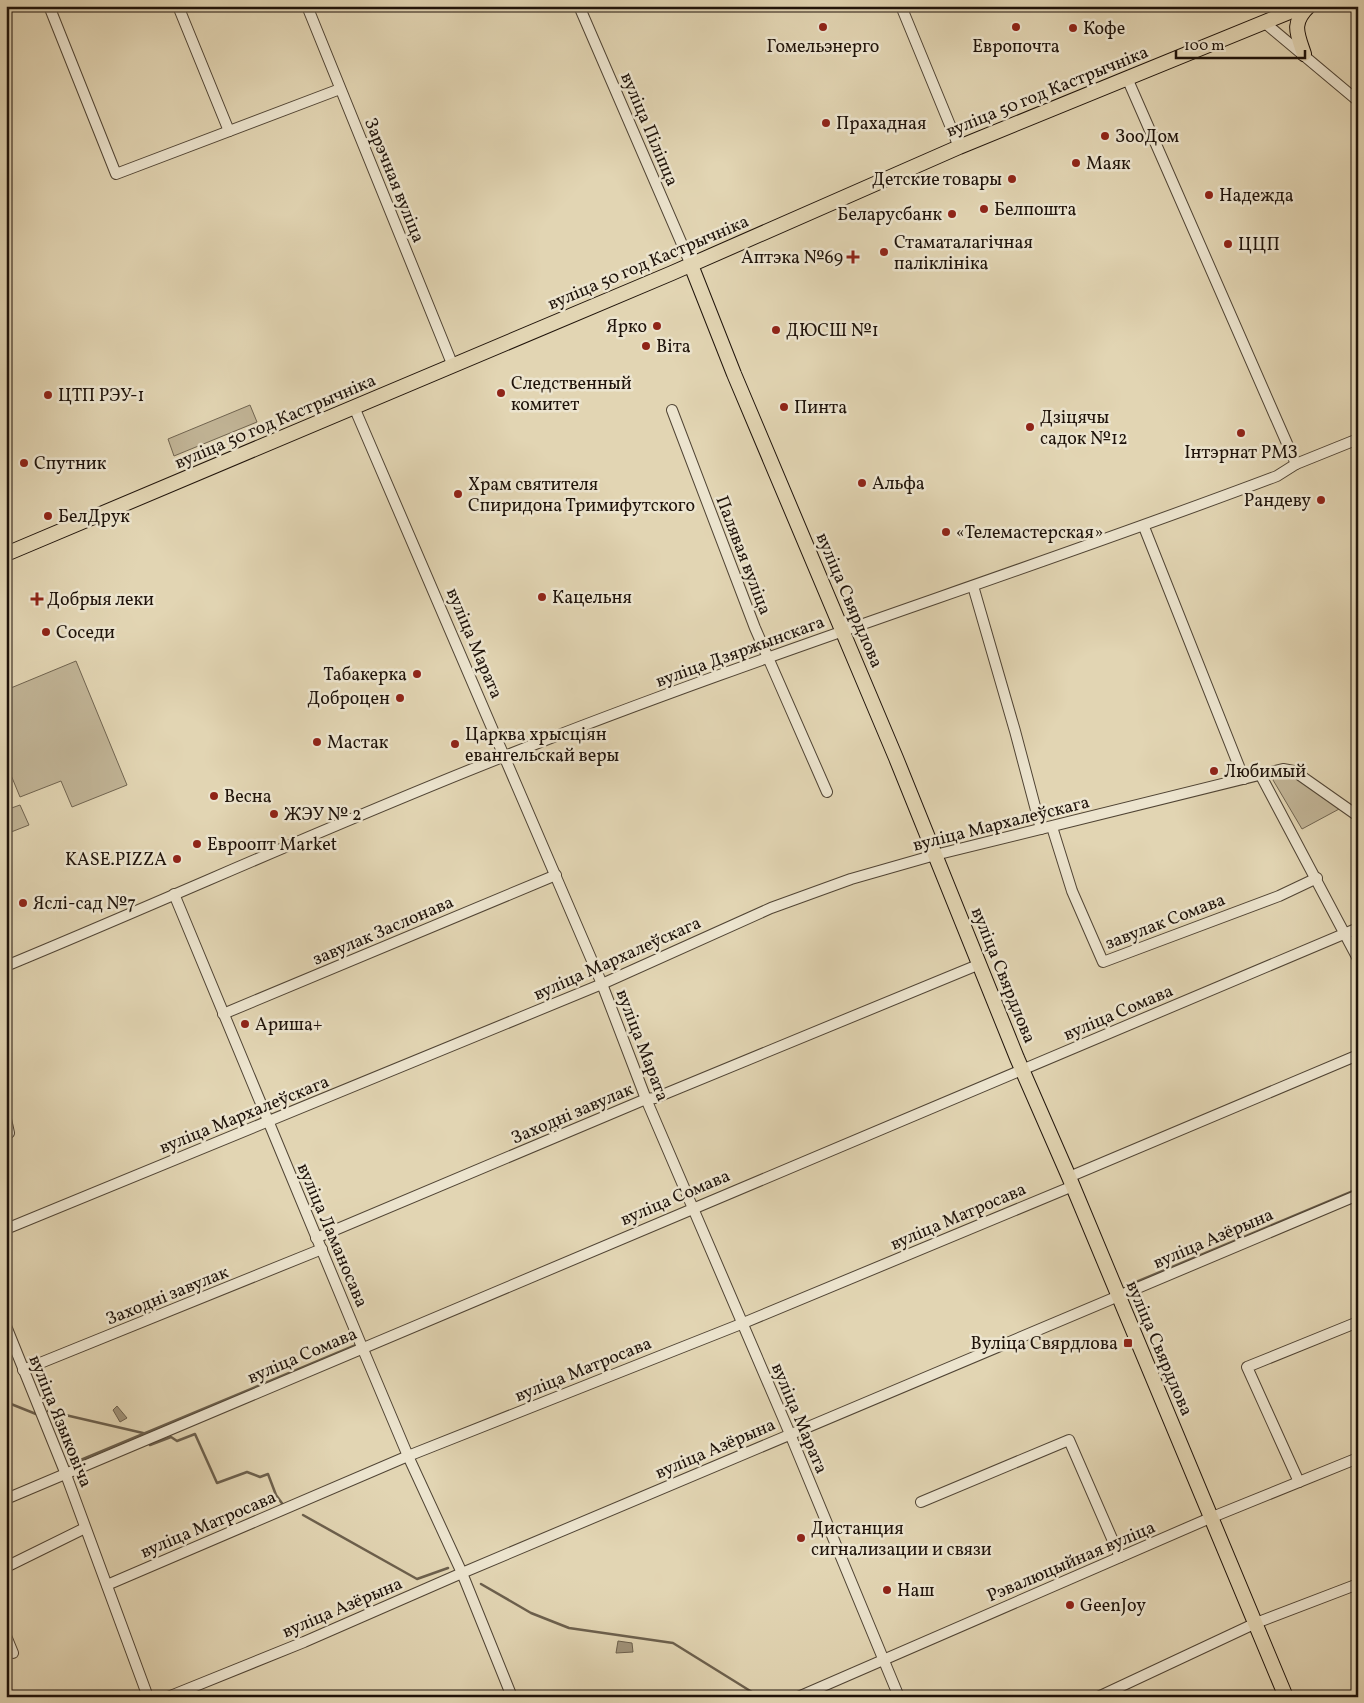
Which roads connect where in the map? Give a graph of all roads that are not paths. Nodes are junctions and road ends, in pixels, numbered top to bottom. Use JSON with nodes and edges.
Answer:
{"nodes":[{"id":1,"x":49,"y":6,"type":"edge"},
{"id":2,"x":178,"y":6,"type":"edge"},
{"id":3,"x":307,"y":6,"type":"edge"},
{"id":4,"x":579,"y":6,"type":"edge"},
{"id":5,"x":901,"y":6,"type":"edge"},
{"id":6,"x":1304,"y":6,"type":"edge"},
{"id":7,"x":1310,"y":6,"type":"edge"},
{"id":8,"x":1265,"y":24,"type":"junction"},
{"id":9,"x":1304,"y":54,"type":"junction"},
{"id":10,"x":1126,"y":78,"type":"junction"},
{"id":11,"x":340,"y":89,"type":"junction"},
{"id":12,"x":1358,"y":100,"type":"edge"},
{"id":13,"x":229,"y":131,"type":"junction"},
{"id":14,"x":959,"y":147,"type":"junction"},
{"id":15,"x":691,"y":265,"type":"junction"},
{"id":16,"x":453,"y":366,"type":"junction"},
{"id":17,"x":354,"y":406,"type":"junction"},
{"id":18,"x":672,"y":410,"type":"dead end"},
{"id":19,"x":1358,"y":439,"type":"edge"},
{"id":20,"x":1296,"y":464,"type":"junction"},
{"id":21,"x":1144,"y":527,"type":"junction"},
{"id":22,"x":6,"y":554,"type":"edge"},
{"id":23,"x":973,"y":586,"type":"junction"},
{"id":24,"x":843,"y":631,"type":"junction"},
{"id":25,"x":767,"y":658,"type":"junction"},
{"id":26,"x":505,"y":756,"type":"junction"},
{"id":27,"x":1260,"y":774,"type":"junction"},
{"id":28,"x":1244,"y":778,"type":"junction"},
{"id":29,"x":828,"y":792,"type":"dead end"},
{"id":30,"x":1358,"y":816,"type":"edge"},
{"id":31,"x":1052,"y":827,"type":"junction"},
{"id":32,"x":1041,"y":830,"type":"junction"},
{"id":33,"x":935,"y":855,"type":"junction"},
{"id":34,"x":556,"y":875,"type":"junction"},
{"id":35,"x":1317,"y":878,"type":"junction"},
{"id":36,"x":174,"y":894,"type":"junction"},
{"id":37,"x":1358,"y":928,"type":"edge"},
{"id":38,"x":1346,"y":935,"type":"junction"},
{"id":39,"x":1358,"y":958,"type":"edge"},
{"id":40,"x":980,"y":964,"type":"junction"},
{"id":41,"x":6,"y":966,"type":"edge"},
{"id":42,"x":602,"y":984,"type":"junction"},
{"id":43,"x":223,"y":1014,"type":"junction"},
{"id":44,"x":1358,"y":1055,"type":"edge"},
{"id":45,"x":1022,"y":1070,"type":"junction"},
{"id":46,"x":646,"y":1099,"type":"junction"},
{"id":47,"x":6,"y":1119,"type":"edge"},
{"id":48,"x":268,"y":1121,"type":"junction"},
{"id":49,"x":10,"y":1133,"type":"dead end"},
{"id":50,"x":1071,"y":1182,"type":"junction"},
{"id":51,"x":1358,"y":1195,"type":"edge"},
{"id":52,"x":692,"y":1208,"type":"junction"},
{"id":53,"x":6,"y":1229,"type":"edge"},
{"id":54,"x":316,"y":1238,"type":"junction"},
{"id":55,"x":322,"y":1249,"type":"junction"},
{"id":56,"x":1118,"y":1296,"type":"junction"},
{"id":57,"x":1358,"y":1322,"type":"edge"},
{"id":58,"x":742,"y":1324,"type":"junction"},
{"id":59,"x":6,"y":1326,"type":"edge"},
{"id":60,"x":362,"y":1347,"type":"junction"},
{"id":61,"x":23,"y":1370,"type":"junction"},
{"id":62,"x":790,"y":1434,"type":"junction"},
{"id":63,"x":408,"y":1456,"type":"junction"},
{"id":64,"x":1358,"y":1458,"type":"edge"},
{"id":65,"x":65,"y":1472,"type":"junction"},
{"id":66,"x":1298,"y":1482,"type":"junction"},
{"id":67,"x":6,"y":1499,"type":"edge"},
{"id":68,"x":921,"y":1502,"type":"dead end"},
{"id":69,"x":1210,"y":1518,"type":"junction"},
{"id":70,"x":86,"y":1528,"type":"junction"},
{"id":71,"x":1120,"y":1557,"type":"junction"},
{"id":72,"x":6,"y":1567,"type":"edge"},
{"id":73,"x":462,"y":1573,"type":"junction"},
{"id":74,"x":1358,"y":1584,"type":"edge"},
{"id":75,"x":107,"y":1585,"type":"junction"},
{"id":76,"x":1256,"y":1623,"type":"junction"},
{"id":77,"x":6,"y":1636,"type":"edge"},
{"id":78,"x":13,"y":1653,"type":"dead end"},
{"id":79,"x":883,"y":1659,"type":"junction"},
{"id":80,"x":148,"y":1697,"type":"edge"},
{"id":81,"x":168,"y":1697,"type":"edge"},
{"id":82,"x":512,"y":1697,"type":"edge"},
{"id":83,"x":798,"y":1697,"type":"edge"},
{"id":84,"x":899,"y":1697,"type":"edge"},
{"id":85,"x":1098,"y":1697,"type":"edge"},
{"id":86,"x":1286,"y":1697,"type":"edge"}],
"edges":[{"from":1,"to":13,"type":"street"},
{"from":2,"to":13,"type":"street"},
{"from":3,"to":11,"type":"street","name":"Зарэчная вуліца"},
{"from":4,"to":15,"type":"street","name":"вуліца Піліпца"},
{"from":5,"to":14,"type":"street"},
{"from":6,"to":8,"type":"main road","name":"вуліца 50 год Кастрычніка"},
{"from":7,"to":9,"type":"main road"},
{"from":8,"to":9,"type":"street"},
{"from":8,"to":10,"type":"main road","name":"вуліца 50 год Кастрычніка"},
{"from":9,"to":12,"type":"street"},
{"from":10,"to":14,"type":"main road","name":"вуліца 50 год Кастрычніка"},
{"from":10,"to":20,"type":"street"},
{"from":11,"to":13,"type":"street"},
{"from":11,"to":16,"type":"street","name":"Зарэчная вуліца"},
{"from":14,"to":15,"type":"main road","name":"вуліца 50 год Кастрычніка"},
{"from":15,"to":16,"type":"main road","name":"вуліца 50 год Кастрычніка"},
{"from":15,"to":24,"type":"main road","name":"вуліца Свярдлова"},
{"from":16,"to":17,"type":"main road","name":"вуліца 50 год Кастрычніка"},
{"from":17,"to":22,"type":"main road","name":"вуліца 50 год Кастрычніка"},
{"from":17,"to":26,"type":"street","name":"вуліца Марата"},
{"from":18,"to":25,"type":"street","name":"Палявая вуліца"},
{"from":19,"to":20,"type":"street","name":"вуліца Дзяржынскага"},
{"from":20,"to":21,"type":"street","name":"вуліца Дзяржынскага"},
{"from":21,"to":23,"type":"street","name":"вуліца Дзяржынскага"},
{"from":21,"to":28,"type":"street"},
{"from":23,"to":24,"type":"street","name":"вуліца Дзяржынскага"},
{"from":23,"to":32,"type":"street"},
{"from":24,"to":25,"type":"street","name":"вуліца Дзяржынскага"},
{"from":24,"to":33,"type":"main road","name":"вуліца Свярдлова"},
{"from":25,"to":26,"type":"street","name":"вуліца Дзяржынскага"},
{"from":25,"to":29,"type":"street","name":"Палявая вуліца"},
{"from":26,"to":34,"type":"street","name":"вуліца Марата"},
{"from":26,"to":36,"type":"street","name":"вуліца Дзяржынскага"},
{"from":27,"to":28,"type":"street","name":"вуліца Мархалеўскага"},
{"from":27,"to":30,"type":"street","name":"вуліца Мархалеўскага"},
{"from":27,"to":35,"type":"street"},
{"from":28,"to":31,"type":"street","name":"вуліца Мархалеўскага"},
{"from":31,"to":32,"type":"street","name":"вуліца Мархалеўскага"},
{"from":31,"to":35,"type":"street","name":"завулак Сомава"},
{"from":32,"to":33,"type":"street","name":"вуліца Мархалеўскага"},
{"from":33,"to":40,"type":"main road","name":"вуліца Свярдлова"},
{"from":33,"to":42,"type":"street","name":"вуліца Мархалеўскага"},
{"from":34,"to":42,"type":"street","name":"вуліца Марата"},
{"from":34,"to":43,"type":"street","name":"завулак Заслонава"},
{"from":35,"to":38,"type":"street"},
{"from":36,"to":41,"type":"street","name":"вуліца Дзяржынскага"},
{"from":36,"to":43,"type":"street","name":"вуліца Ламаносава"},
{"from":37,"to":38,"type":"street","name":"вуліца Сомава"},
{"from":38,"to":39,"type":"street"},
{"from":38,"to":45,"type":"street","name":"вуліца Сомава"},
{"from":40,"to":45,"type":"main road","name":"вуліца Свярдлова"},
{"from":40,"to":46,"type":"street","name":"Заходні завулак"},
{"from":42,"to":46,"type":"street","name":"вуліца Марата"},
{"from":42,"to":48,"type":"street","name":"вуліца Мархалеўскага"},
{"from":43,"to":48,"type":"street","name":"вуліца Ламаносава"},
{"from":44,"to":50,"type":"street","name":"вуліца Матросава"},
{"from":45,"to":50,"type":"main road","name":"вуліца Свярдлова"},
{"from":45,"to":52,"type":"street","name":"вуліца Сомава"},
{"from":46,"to":52,"type":"street","name":"вуліца Марата"},
{"from":46,"to":54,"type":"street","name":"Заходні завулак"},
{"from":47,"to":49,"type":"street"},
{"from":48,"to":53,"type":"street","name":"вуліца Мархалеўскага"},
{"from":48,"to":54,"type":"street","name":"вуліца Ламаносава"},
{"from":50,"to":56,"type":"main road","name":"вуліца Свярдлова"},
{"from":50,"to":58,"type":"street","name":"вуліца Матросава"},
{"from":51,"to":56,"type":"street","name":"вуліца Азёрына"},
{"from":52,"to":58,"type":"street","name":"вуліца Марата"},
{"from":52,"to":60,"type":"street","name":"вуліца Сомава"},
{"from":54,"to":55,"type":"street","name":"вуліца Ламаносава"},
{"from":55,"to":60,"type":"street","name":"вуліца Ламаносава"},
{"from":55,"to":61,"type":"street","name":"Заходні завулак"},
{"from":56,"to":62,"type":"street","name":"вуліца Азёрына"},
{"from":56,"to":69,"type":"main road","name":"вуліца Свярдлова"},
{"from":57,"to":66,"type":"street"},
{"from":58,"to":62,"type":"street","name":"вуліца Марата"},
{"from":58,"to":63,"type":"street","name":"вуліца Матросава"},
{"from":59,"to":61,"type":"street","name":"вуліца Языковіча"},
{"from":60,"to":63,"type":"street","name":"вуліца Ламаносава"},
{"from":60,"to":65,"type":"street","name":"вуліца Сомава"},
{"from":61,"to":65,"type":"street","name":"вуліца Языковіча"},
{"from":62,"to":73,"type":"street","name":"вуліца Азёрына"},
{"from":62,"to":79,"type":"street","name":"вуліца Марата"},
{"from":63,"to":73,"type":"street","name":"вуліца Ламаносава"},
{"from":63,"to":75,"type":"street","name":"вуліца Матросава"},
{"from":64,"to":66,"type":"street","name":"Рэвалюцыйная вуліца"},
{"from":65,"to":67,"type":"street","name":"вуліца Сомава"},
{"from":65,"to":70,"type":"street","name":"вуліца Языковіча"},
{"from":66,"to":69,"type":"street","name":"Рэвалюцыйная вуліца"},
{"from":68,"to":71,"type":"street"},
{"from":69,"to":71,"type":"street","name":"Рэвалюцыйная вуліца"},
{"from":69,"to":76,"type":"main road","name":"вуліца Свярдлова"},
{"from":70,"to":72,"type":"street"},
{"from":70,"to":75,"type":"street","name":"вуліца Языковіча"},
{"from":71,"to":79,"type":"street","name":"Рэвалюцыйная вуліца"},
{"from":73,"to":81,"type":"street","name":"вуліца Азёрына"},
{"from":73,"to":82,"type":"street","name":"вуліца Ламаносава"},
{"from":74,"to":76,"type":"street"},
{"from":75,"to":80,"type":"street","name":"вуліца Языковіча"},
{"from":76,"to":85,"type":"street"},
{"from":76,"to":86,"type":"main road","name":"вуліца Свярдлова"},
{"from":77,"to":78,"type":"street"},
{"from":79,"to":83,"type":"street","name":"Рэвалюцыйная вуліца"},
{"from":79,"to":84,"type":"street","name":"вуліца Марата"}]}
